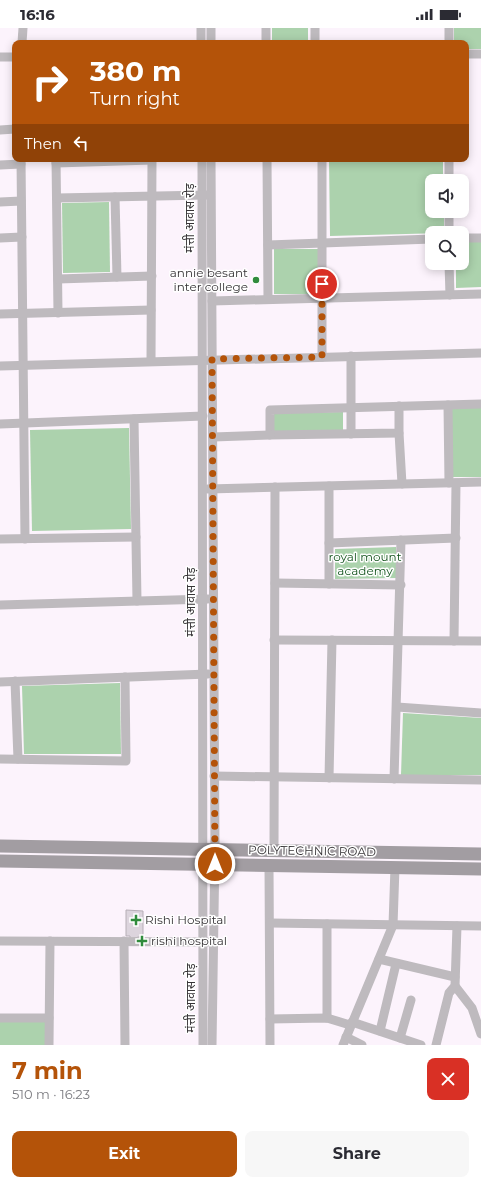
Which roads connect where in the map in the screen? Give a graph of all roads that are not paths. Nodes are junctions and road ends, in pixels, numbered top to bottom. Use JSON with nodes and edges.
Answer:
{"nodes":[{"id":1,"x":23,"y":28,"type":"edge"},
{"id":2,"x":201,"y":28,"type":"edge"},
{"id":3,"x":211,"y":28,"type":"edge"},
{"id":4,"x":266,"y":28,"type":"edge"},
{"id":5,"x":315,"y":28,"type":"edge"},
{"id":6,"x":449,"y":28,"type":"edge"},
{"id":7,"x":22,"y":40,"type":"edge"},
{"id":8,"x":201,"y":40,"type":"edge"},
{"id":9,"x":211,"y":40,"type":"edge"},
{"id":10,"x":266,"y":40,"type":"edge"},
{"id":11,"x":315,"y":40,"type":"edge"},
{"id":12,"x":449,"y":40,"type":"edge"},
{"id":13,"x":469,"y":54,"type":"edge"},
{"id":14,"x":481,"y":54,"type":"edge"},
{"id":15,"x":12,"y":57,"type":"edge"},
{"id":16,"x":0,"y":58,"type":"edge"},
{"id":17,"x":0,"y":130,"type":"edge"},
{"id":18,"x":12,"y":130,"type":"edge"},
{"id":19,"x":16,"y":162,"type":"edge"},
{"id":20,"x":21,"y":162,"type":"edge"},
{"id":21,"x":56,"y":162,"type":"edge"},
{"id":22,"x":152,"y":162,"type":"edge"},
{"id":23,"x":202,"y":162,"type":"edge"},
{"id":24,"x":212,"y":162,"type":"edge"},
{"id":25,"x":267,"y":162,"type":"edge"},
{"id":26,"x":322,"y":162,"type":"edge"},
{"id":27,"x":449,"y":162,"type":"edge"},
{"id":28,"x":0,"y":165,"type":"edge"},
{"id":29,"x":449,"y":174,"type":"edge"},
{"id":30,"x":212,"y":194,"type":"junction"},
{"id":31,"x":202,"y":195,"type":"junction"},
{"id":32,"x":115,"y":196,"type":"junction"},
{"id":33,"x":152,"y":196,"type":"junction"},
{"id":34,"x":57,"y":198,"type":"junction"},
{"id":35,"x":21,"y":201,"type":"junction"},
{"id":36,"x":0,"y":202,"type":"edge"},
{"id":37,"x":0,"y":238,"type":"edge"},
{"id":38,"x":22,"y":238,"type":"junction"},
{"id":39,"x":469,"y":238,"type":"edge"},
{"id":40,"x":481,"y":238,"type":"edge"},
{"id":41,"x":425,"y":239,"type":"edge"},
{"id":42,"x":322,"y":243,"type":"junction"},
{"id":43,"x":268,"y":245,"type":"junction"},
{"id":44,"x":449,"y":270,"type":"edge"},
{"id":45,"x":152,"y":276,"type":"junction"},
{"id":46,"x":116,"y":277,"type":"junction"},
{"id":47,"x":58,"y":278,"type":"junction"},
{"id":48,"x":450,"y":294,"type":"junction"},
{"id":49,"x":481,"y":294,"type":"edge"},
{"id":50,"x":322,"y":298,"type":"junction"},
{"id":51,"x":268,"y":299,"type":"junction"},
{"id":52,"x":212,"y":301,"type":"junction"},
{"id":53,"x":152,"y":310,"type":"junction"},
{"id":54,"x":58,"y":313,"type":"junction"},
{"id":55,"x":0,"y":314,"type":"edge"},
{"id":56,"x":23,"y":314,"type":"junction"},
{"id":57,"x":481,"y":353,"type":"edge"},
{"id":58,"x":351,"y":356,"type":"junction"},
{"id":59,"x":322,"y":357,"type":"junction"},
{"id":60,"x":212,"y":359,"type":"junction"},
{"id":61,"x":202,"y":360,"type":"junction"},
{"id":62,"x":151,"y":361,"type":"junction"},
{"id":63,"x":23,"y":365,"type":"junction"},
{"id":64,"x":0,"y":366,"type":"edge"},
{"id":65,"x":481,"y":404,"type":"edge"},
{"id":66,"x":448,"y":405,"type":"junction"},
{"id":67,"x":399,"y":406,"type":"junction"},
{"id":68,"x":351,"y":408,"type":"junction"},
{"id":69,"x":203,"y":416,"type":"junction"},
{"id":70,"x":134,"y":419,"type":"junction"},
{"id":71,"x":24,"y":423,"type":"junction"},
{"id":72,"x":0,"y":424,"type":"edge"},
{"id":73,"x":399,"y":433,"type":"junction"},
{"id":74,"x":351,"y":434,"type":"junction"},
{"id":75,"x":270,"y":435,"type":"junction"},
{"id":76,"x":213,"y":437,"type":"junction"},
{"id":77,"x":481,"y":482,"type":"edge"},
{"id":78,"x":452,"y":483,"type":"junction"},
{"id":79,"x":402,"y":484,"type":"junction"},
{"id":80,"x":330,"y":486,"type":"junction"},
{"id":81,"x":275,"y":487,"type":"junction"},
{"id":82,"x":203,"y":489,"type":"junction"},
{"id":83,"x":213,"y":489,"type":"junction"},
{"id":84,"x":136,"y":537,"type":"junction"},
{"id":85,"x":456,"y":538,"type":"junction"},
{"id":86,"x":0,"y":539,"type":"edge"},
{"id":87,"x":25,"y":539,"type":"junction"},
{"id":88,"x":401,"y":540,"type":"junction"},
{"id":89,"x":329,"y":543,"type":"junction"},
{"id":90,"x":275,"y":583,"type":"junction"},
{"id":91,"x":329,"y":584,"type":"junction"},
{"id":92,"x":401,"y":585,"type":"junction"},
{"id":93,"x":203,"y":599,"type":"junction"},
{"id":94,"x":214,"y":599,"type":"junction"},
{"id":95,"x":136,"y":601,"type":"junction"},
{"id":96,"x":0,"y":605,"type":"edge"},
{"id":97,"x":274,"y":640,"type":"junction"},
{"id":98,"x":332,"y":640,"type":"junction"},
{"id":99,"x":399,"y":641,"type":"junction"},
{"id":100,"x":454,"y":641,"type":"junction"},
{"id":101,"x":481,"y":641,"type":"edge"},
{"id":102,"x":203,"y":673,"type":"junction"},
{"id":103,"x":214,"y":675,"type":"junction"},
{"id":104,"x":125,"y":677,"type":"junction"},
{"id":105,"x":15,"y":681,"type":"junction"},
{"id":106,"x":0,"y":682,"type":"edge"},
{"id":107,"x":397,"y":707,"type":"junction"},
{"id":108,"x":481,"y":713,"type":"edge"},
{"id":109,"x":0,"y":758,"type":"edge"},
{"id":110,"x":18,"y":759,"type":"junction"},
{"id":111,"x":214,"y":776,"type":"junction"},
{"id":112,"x":274,"y":777,"type":"junction"},
{"id":113,"x":329,"y":778,"type":"junction"},
{"id":114,"x":394,"y":779,"type":"junction"},
{"id":115,"x":481,"y":780,"type":"edge"},
{"id":116,"x":0,"y":846,"type":"edge"},
{"id":117,"x":209,"y":849,"type":"junction"},
{"id":118,"x":274,"y":850,"type":"junction"},
{"id":119,"x":481,"y":854,"type":"edge"},
{"id":120,"x":0,"y":861,"type":"edge"},
{"id":121,"x":209,"y":864,"type":"junction"},
{"id":122,"x":269,"y":865,"type":"junction"},
{"id":123,"x":395,"y":868,"type":"junction"},
{"id":124,"x":481,"y":869,"type":"edge"},
{"id":125,"x":270,"y":923,"type":"junction"},
{"id":126,"x":328,"y":924,"type":"junction"},
{"id":127,"x":393,"y":925,"type":"junction"},
{"id":128,"x":457,"y":926,"type":"junction"},
{"id":129,"x":481,"y":926,"type":"edge"},
{"id":130,"x":0,"y":941,"type":"edge"},
{"id":131,"x":50,"y":941,"type":"junction"},
{"id":132,"x":124,"y":941,"type":"junction"},
{"id":133,"x":203,"y":942,"type":"junction"},
{"id":134,"x":213,"y":942,"type":"junction"},
{"id":135,"x":379,"y":959,"type":"junction"},
{"id":136,"x":396,"y":964,"type":"junction"},
{"id":137,"x":455,"y":982,"type":"junction"},
{"id":138,"x":411,"y":1000,"type":"dead end"},
{"id":139,"x":0,"y":1018,"type":"edge"},
{"id":140,"x":49,"y":1018,"type":"junction"},
{"id":141,"x":327,"y":1018,"type":"junction"},
{"id":142,"x":270,"y":1019,"type":"junction"},
{"id":143,"x":351,"y":1023,"type":"junction"},
{"id":144,"x":380,"y":1031,"type":"junction"},
{"id":145,"x":481,"y":1034,"type":"edge"},
{"id":146,"x":400,"y":1038,"type":"junction"},
{"id":147,"x":345,"y":1041,"type":"edge"},
{"id":148,"x":49,"y":1045,"type":"edge"},
{"id":149,"x":125,"y":1045,"type":"edge"},
{"id":150,"x":203,"y":1045,"type":"edge"},
{"id":151,"x":212,"y":1045,"type":"edge"},
{"id":152,"x":270,"y":1045,"type":"edge"},
{"id":153,"x":362,"y":1045,"type":"edge"},
{"id":154,"x":421,"y":1045,"type":"edge"},
{"id":155,"x":436,"y":1045,"type":"edge"}],
"edges":[{"from":1,"to":7,"type":"street"},
{"from":2,"to":8,"type":"street"},
{"from":3,"to":9,"type":"street"},
{"from":4,"to":10,"type":"street"},
{"from":5,"to":11,"type":"street"},
{"from":6,"to":12,"type":"street"},
{"from":13,"to":14,"type":"street"},
{"from":15,"to":16,"type":"street"},
{"from":17,"to":18,"type":"street"},
{"from":19,"to":28,"type":"street"},
{"from":20,"to":35,"type":"street"},
{"from":21,"to":34,"type":"street"},
{"from":22,"to":33,"type":"street"},
{"from":23,"to":31,"type":"street","name":"मंत्ती आवास रोड़"},
{"from":24,"to":30,"type":"street"},
{"from":25,"to":43,"type":"street"},
{"from":26,"to":42,"type":"street"},
{"from":27,"to":29,"type":"street"},
{"from":30,"to":31,"type":"street"},
{"from":30,"to":52,"type":"street"},
{"from":31,"to":33,"type":"street"},
{"from":31,"to":61,"type":"street","name":"मंत्ती आवास रोड़"},
{"from":32,"to":33,"type":"street"},
{"from":32,"to":34,"type":"street"},
{"from":32,"to":46,"type":"street"},
{"from":33,"to":45,"type":"street"},
{"from":34,"to":47,"type":"street"},
{"from":35,"to":36,"type":"street"},
{"from":35,"to":38,"type":"street"},
{"from":37,"to":38,"type":"street"},
{"from":38,"to":56,"type":"street"},
{"from":39,"to":40,"type":"street"},
{"from":41,"to":42,"type":"street"},
{"from":42,"to":43,"type":"street"},
{"from":42,"to":50,"type":"street"},
{"from":43,"to":51,"type":"street"},
{"from":44,"to":48,"type":"street"},
{"from":45,"to":46,"type":"street"},
{"from":45,"to":53,"type":"street"},
{"from":46,"to":47,"type":"street"},
{"from":47,"to":54,"type":"street"},
{"from":48,"to":49,"type":"street"},
{"from":48,"to":50,"type":"street"},
{"from":50,"to":51,"type":"street"},
{"from":50,"to":59,"type":"street"},
{"from":51,"to":52,"type":"street"},
{"from":52,"to":60,"type":"street"},
{"from":53,"to":54,"type":"street"},
{"from":53,"to":62,"type":"street"},
{"from":54,"to":56,"type":"street"},
{"from":55,"to":56,"type":"street"},
{"from":56,"to":63,"type":"street"},
{"from":57,"to":58,"type":"street"},
{"from":58,"to":59,"type":"street"},
{"from":58,"to":68,"type":"street"},
{"from":59,"to":60,"type":"street"},
{"from":60,"to":61,"type":"street"},
{"from":60,"to":76,"type":"street"},
{"from":61,"to":62,"type":"street"},
{"from":61,"to":69,"type":"street","name":"मंत्ती आवास रोड़"},
{"from":62,"to":63,"type":"street"},
{"from":63,"to":64,"type":"street"},
{"from":63,"to":71,"type":"street"},
{"from":65,"to":66,"type":"street"},
{"from":66,"to":67,"type":"street"},
{"from":66,"to":78,"type":"street"},
{"from":67,"to":68,"type":"street"},
{"from":67,"to":73,"type":"street"},
{"from":68,"to":74,"type":"street"},
{"from":68,"to":75,"type":"street"},
{"from":69,"to":70,"type":"street"},
{"from":69,"to":82,"type":"street","name":"मंत्ती आवास रोड़"},
{"from":70,"to":71,"type":"street"},
{"from":70,"to":84,"type":"street"},
{"from":71,"to":72,"type":"street"},
{"from":71,"to":87,"type":"street"},
{"from":73,"to":74,"type":"street"},
{"from":73,"to":79,"type":"street"},
{"from":74,"to":75,"type":"street"},
{"from":75,"to":76,"type":"street"},
{"from":76,"to":83,"type":"street"},
{"from":77,"to":78,"type":"street"},
{"from":78,"to":79,"type":"street"},
{"from":78,"to":85,"type":"street"},
{"from":79,"to":80,"type":"street"},
{"from":80,"to":81,"type":"street"},
{"from":80,"to":89,"type":"street"},
{"from":81,"to":83,"type":"street"},
{"from":81,"to":90,"type":"street"},
{"from":82,"to":83,"type":"street"},
{"from":82,"to":93,"type":"street","name":"मंत्ती आवास रोड़"},
{"from":83,"to":94,"type":"street"},
{"from":84,"to":87,"type":"street"},
{"from":84,"to":95,"type":"street"},
{"from":85,"to":88,"type":"street"},
{"from":85,"to":100,"type":"street"},
{"from":86,"to":87,"type":"street"},
{"from":88,"to":89,"type":"street"},
{"from":88,"to":92,"type":"street"},
{"from":89,"to":91,"type":"street"},
{"from":90,"to":91,"type":"street"},
{"from":90,"to":97,"type":"street"},
{"from":91,"to":92,"type":"street"},
{"from":92,"to":99,"type":"street"},
{"from":93,"to":94,"type":"street"},
{"from":93,"to":95,"type":"street"},
{"from":93,"to":102,"type":"street","name":"मंत्ती आवास रोड़"},
{"from":94,"to":103,"type":"street"},
{"from":95,"to":96,"type":"street"},
{"from":97,"to":98,"type":"street"},
{"from":97,"to":112,"type":"street"},
{"from":98,"to":99,"type":"street"},
{"from":98,"to":113,"type":"street"},
{"from":99,"to":100,"type":"street"},
{"from":99,"to":107,"type":"street"},
{"from":100,"to":101,"type":"street"},
{"from":102,"to":103,"type":"street"},
{"from":102,"to":104,"type":"street"},
{"from":102,"to":117,"type":"street","name":"मंत्ती आवास रोड़"},
{"from":103,"to":111,"type":"street"},
{"from":104,"to":105,"type":"street"},
{"from":104,"to":110,"type":"street"},
{"from":105,"to":106,"type":"street"},
{"from":105,"to":110,"type":"street"},
{"from":107,"to":108,"type":"street"},
{"from":107,"to":114,"type":"street"},
{"from":109,"to":110,"type":"street"},
{"from":111,"to":112,"type":"street"},
{"from":111,"to":117,"type":"street"},
{"from":112,"to":113,"type":"street"},
{"from":112,"to":118,"type":"street"},
{"from":113,"to":114,"type":"street"},
{"from":114,"to":115,"type":"street"},
{"from":116,"to":117,"type":"street","name":"POLYTECHNIC ROAD"},
{"from":117,"to":118,"type":"street","name":"POLYTECHNIC ROAD"},
{"from":117,"to":121,"type":"street","name":"मंत्ती आवास रोड़"},
{"from":118,"to":119,"type":"street","name":"POLYTECHNIC ROAD"},
{"from":120,"to":121,"type":"street"},
{"from":121,"to":122,"type":"street"},
{"from":121,"to":133,"type":"street","name":"मंत्ती आवास रोड़"},
{"from":121,"to":134,"type":"street"},
{"from":122,"to":123,"type":"street"},
{"from":122,"to":125,"type":"street"},
{"from":123,"to":124,"type":"street"},
{"from":123,"to":127,"type":"street"},
{"from":125,"to":126,"type":"street"},
{"from":125,"to":142,"type":"street"},
{"from":126,"to":127,"type":"street"},
{"from":126,"to":141,"type":"street"},
{"from":127,"to":128,"type":"street"},
{"from":127,"to":135,"type":"street"},
{"from":128,"to":129,"type":"street"},
{"from":128,"to":137,"type":"street"},
{"from":130,"to":131,"type":"street"},
{"from":131,"to":132,"type":"street"},
{"from":131,"to":140,"type":"street"},
{"from":132,"to":133,"type":"street"},
{"from":132,"to":149,"type":"street"},
{"from":133,"to":134,"type":"street"},
{"from":133,"to":150,"type":"street","name":"मंत्ती आवास रोड़"},
{"from":134,"to":151,"type":"street"},
{"from":135,"to":136,"type":"street"},
{"from":135,"to":143,"type":"street"},
{"from":136,"to":137,"type":"street"},
{"from":136,"to":144,"type":"street"},
{"from":137,"to":145,"type":"street"},
{"from":137,"to":155,"type":"street"},
{"from":138,"to":146,"type":"street"},
{"from":139,"to":140,"type":"street"},
{"from":140,"to":148,"type":"street"},
{"from":141,"to":142,"type":"street"},
{"from":141,"to":143,"type":"street"},
{"from":142,"to":152,"type":"street"},
{"from":143,"to":144,"type":"street"},
{"from":143,"to":147,"type":"street"},
{"from":144,"to":146,"type":"street"},
{"from":146,"to":154,"type":"street"},
{"from":147,"to":153,"type":"street"}]}
